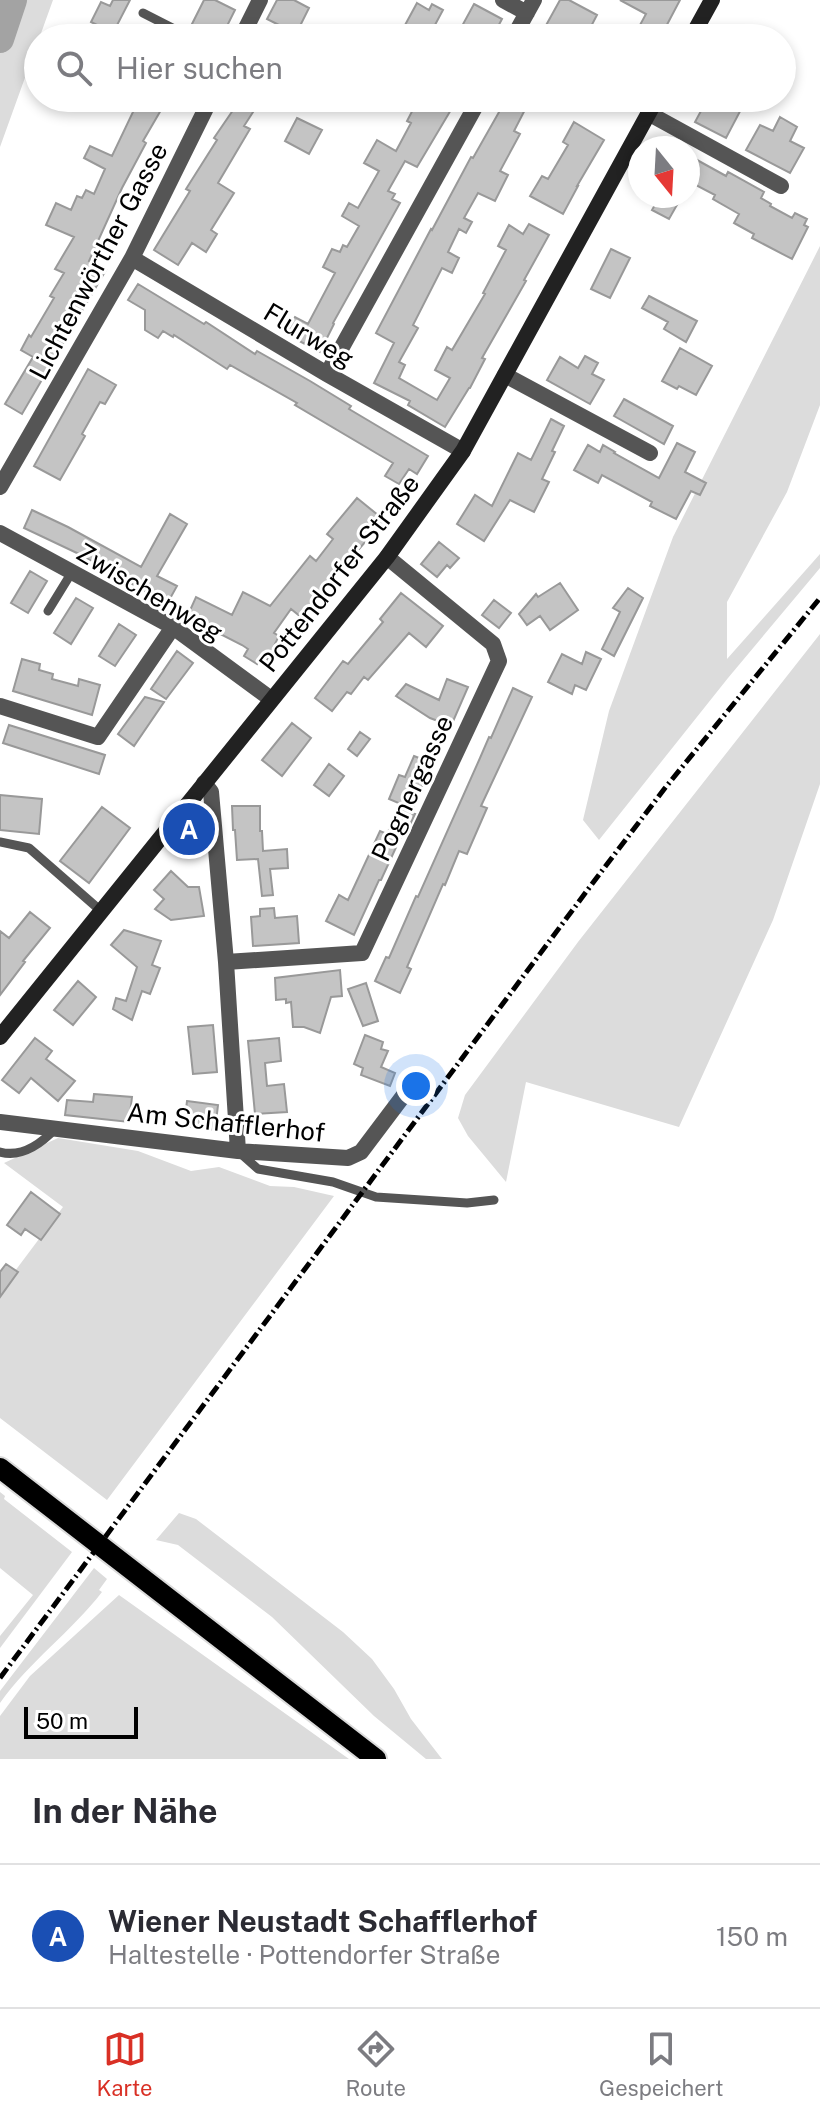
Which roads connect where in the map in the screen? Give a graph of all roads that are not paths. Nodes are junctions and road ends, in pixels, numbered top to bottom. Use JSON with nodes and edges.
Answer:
{"nodes":[{"id":1,"x":260,"y":0,"type":"edge"},
{"id":2,"x":503,"y":0,"type":"edge"},
{"id":3,"x":712,"y":0,"type":"edge"},
{"id":4,"x":531,"y":6,"type":"edge"},
{"id":5,"x":143,"y":13,"type":"dead end"},
{"id":6,"x":165,"y":24,"type":"edge"},
{"id":7,"x":248,"y":24,"type":"edge"},
{"id":8,"x":521,"y":24,"type":"edge"},
{"id":9,"x":699,"y":24,"type":"edge"},
{"id":10,"x":204,"y":112,"type":"edge"},
{"id":11,"x":472,"y":112,"type":"edge"},
{"id":12,"x":648,"y":112,"type":"edge"},
{"id":13,"x":663,"y":112,"type":"edge"},
{"id":14,"x":781,"y":186,"type":"dead end"},
{"id":15,"x":132,"y":258,"type":"junction"},
{"id":16,"x":327,"y":374,"type":"junction"},
{"id":17,"x":505,"y":375,"type":"junction"},
{"id":18,"x":463,"y":451,"type":"junction"},
{"id":19,"x":650,"y":453,"type":"dead end"},
{"id":20,"x":0,"y":487,"type":"edge"},
{"id":21,"x":0,"y":533,"type":"edge"},
{"id":22,"x":387,"y":557,"type":"junction"},
{"id":23,"x":72,"y":572,"type":"junction"},
{"id":24,"x":48,"y":611,"type":"dead end"},
{"id":25,"x":173,"y":627,"type":"junction"},
{"id":26,"x":271,"y":699,"type":"junction"},
{"id":27,"x":0,"y":706,"type":"edge"},
{"id":28,"x":204,"y":783,"type":"junction"},
{"id":29,"x":0,"y":842,"type":"edge"},
{"id":30,"x":101,"y":911,"type":"junction"},
{"id":31,"x":226,"y":962,"type":"junction"},
{"id":32,"x":0,"y":1037,"type":"edge"},
{"id":33,"x":413,"y":1083,"type":"dead end"},
{"id":34,"x":0,"y":1122,"type":"edge"},
{"id":35,"x":56,"y":1128,"type":"junction"},
{"id":36,"x":238,"y":1151,"type":"junction"},
{"id":37,"x":0,"y":1152,"type":"edge"},
{"id":38,"x":494,"y":1200,"type":"dead end"},
{"id":39,"x":0,"y":1468,"type":"edge"},
{"id":40,"x":376,"y":1759,"type":"edge"}],
"edges":[{"from":1,"to":7,"type":"street"},
{"from":2,"to":4,"type":"street"},
{"from":3,"to":9,"type":"main road"},
{"from":4,"to":8,"type":"street"},
{"from":5,"to":6,"type":"lane"},
{"from":10,"to":15,"type":"street","name":"Lichtenwörther Gasse"},
{"from":11,"to":16,"type":"street"},
{"from":12,"to":17,"type":"main road","name":"Pottendorfer Straße"},
{"from":13,"to":14,"type":"street"},
{"from":15,"to":16,"type":"street","name":"Flurweg"},
{"from":15,"to":20,"type":"street","name":"Lichtenwörther Gasse"},
{"from":16,"to":18,"type":"street","name":"Flurweg"},
{"from":17,"to":18,"type":"main road","name":"Pottendorfer Straße"},
{"from":17,"to":19,"type":"street"},
{"from":18,"to":22,"type":"main road","name":"Pottendorfer Straße"},
{"from":21,"to":23,"type":"street","name":"Zwischenweg"},
{"from":22,"to":26,"type":"main road","name":"Pottendorfer Straße"},
{"from":22,"to":31,"type":"street","name":"Pognergasse"},
{"from":23,"to":24,"type":"lane"},
{"from":23,"to":25,"type":"street","name":"Zwischenweg"},
{"from":25,"to":26,"type":"street","name":"Zwischenweg"},
{"from":25,"to":27,"type":"street"},
{"from":26,"to":28,"type":"main road","name":"Pottendorfer Straße"},
{"from":28,"to":30,"type":"main road","name":"Pottendorfer Straße"},
{"from":28,"to":31,"type":"street"},
{"from":29,"to":30,"type":"lane"},
{"from":30,"to":32,"type":"main road","name":"Pottendorfer Straße"},
{"from":31,"to":36,"type":"street"},
{"from":33,"to":36,"type":"street","name":"Am Schafflerhof"},
{"from":34,"to":35,"type":"street","name":"Am Schafflerhof"},
{"from":35,"to":36,"type":"street","name":"Am Schafflerhof"},
{"from":35,"to":37,"type":"lane"},
{"from":36,"to":38,"type":"lane"},
{"from":39,"to":40,"type":"main road"}]}
